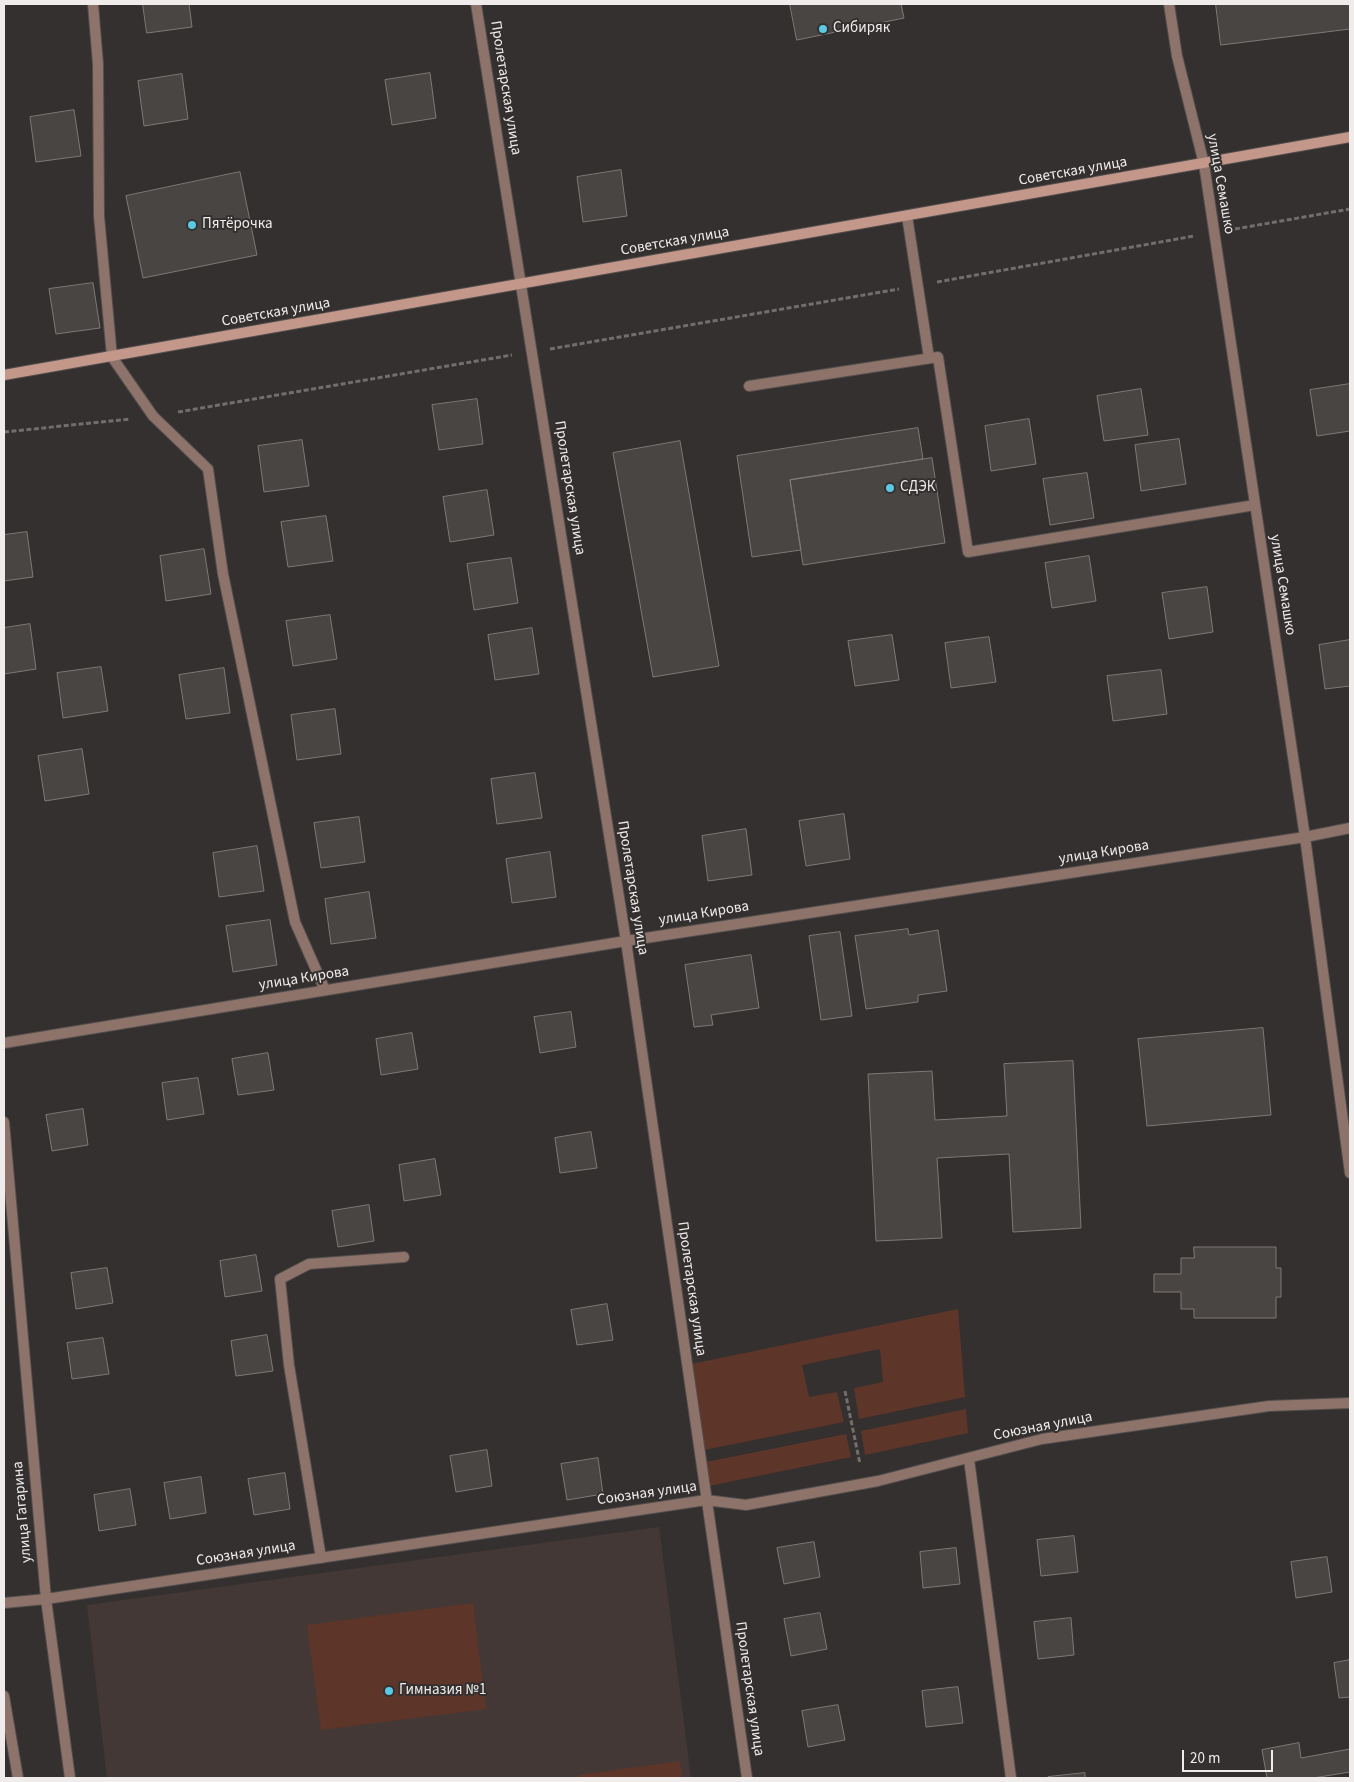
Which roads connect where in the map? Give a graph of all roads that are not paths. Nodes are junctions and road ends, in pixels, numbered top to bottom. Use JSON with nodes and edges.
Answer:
{"nodes":[{"id":1,"x":93,"y":4,"type":"edge"},
{"id":2,"x":476,"y":4,"type":"edge"},
{"id":3,"x":1169,"y":4,"type":"edge"},
{"id":4,"x":1350,"y":137,"type":"edge"},
{"id":5,"x":1204,"y":164,"type":"junction"},
{"id":6,"x":907,"y":216,"type":"junction"},
{"id":7,"x":522,"y":284,"type":"junction"},
{"id":8,"x":112,"y":357,"type":"junction"},
{"id":9,"x":929,"y":358,"type":"junction"},
{"id":10,"x":4,"y":375,"type":"edge"},
{"id":11,"x":749,"y":386,"type":"dead end"},
{"id":12,"x":1255,"y":505,"type":"junction"},
{"id":13,"x":1350,"y":828,"type":"edge"},
{"id":14,"x":1305,"y":837,"type":"junction"},
{"id":15,"x":626,"y":941,"type":"junction"},
{"id":16,"x":325,"y":990,"type":"junction"},
{"id":17,"x":4,"y":1043,"type":"edge"},
{"id":18,"x":4,"y":1122,"type":"edge"},
{"id":19,"x":1350,"y":1173,"type":"edge"},
{"id":20,"x":404,"y":1257,"type":"dead end"},
{"id":21,"x":1350,"y":1402,"type":"edge"},
{"id":22,"x":969,"y":1459,"type":"junction"},
{"id":23,"x":706,"y":1500,"type":"junction"},
{"id":24,"x":321,"y":1558,"type":"junction"},
{"id":25,"x":46,"y":1599,"type":"junction"},
{"id":26,"x":4,"y":1603,"type":"edge"},
{"id":27,"x":4,"y":1696,"type":"edge"},
{"id":28,"x":18,"y":1778,"type":"edge"},
{"id":29,"x":70,"y":1778,"type":"edge"},
{"id":30,"x":747,"y":1778,"type":"edge"},
{"id":31,"x":1011,"y":1778,"type":"edge"}],
"edges":[{"from":1,"to":8,"type":"street"},
{"from":2,"to":7,"type":"street","name":"Пролетарская улица"},
{"from":3,"to":5,"type":"street","name":"улица Семашко"},
{"from":4,"to":5,"type":"street","name":"Советская улица"},
{"from":5,"to":6,"type":"street","name":"Советская улица"},
{"from":5,"to":12,"type":"street","name":"улица Семашко"},
{"from":6,"to":7,"type":"street","name":"Советская улица"},
{"from":6,"to":9,"type":"street"},
{"from":7,"to":8,"type":"street","name":"Советская улица"},
{"from":7,"to":15,"type":"street","name":"Пролетарская улица"},
{"from":8,"to":10,"type":"street","name":"Советская улица"},
{"from":8,"to":16,"type":"street"},
{"from":9,"to":11,"type":"street"},
{"from":9,"to":12,"type":"street"},
{"from":12,"to":14,"type":"street","name":"улица Семашко"},
{"from":13,"to":14,"type":"street","name":"улица Кирова"},
{"from":14,"to":15,"type":"street","name":"улица Кирова"},
{"from":14,"to":19,"type":"street","name":"улица Семашко"},
{"from":15,"to":16,"type":"street","name":"улица Кирова"},
{"from":15,"to":23,"type":"street","name":"Пролетарская улица"},
{"from":16,"to":17,"type":"street","name":"улица Кирова"},
{"from":18,"to":25,"type":"street","name":"улица Гагарина"},
{"from":20,"to":24,"type":"street"},
{"from":21,"to":22,"type":"street","name":"Союзная улица"},
{"from":22,"to":23,"type":"street","name":"Союзная улица"},
{"from":22,"to":31,"type":"street"},
{"from":23,"to":24,"type":"street","name":"Союзная улица"},
{"from":23,"to":30,"type":"street","name":"Пролетарская улица"},
{"from":24,"to":25,"type":"street","name":"Союзная улица"},
{"from":25,"to":26,"type":"street","name":"Союзная улица"},
{"from":25,"to":29,"type":"street","name":"улица Гагарина"},
{"from":27,"to":28,"type":"street"}]}
